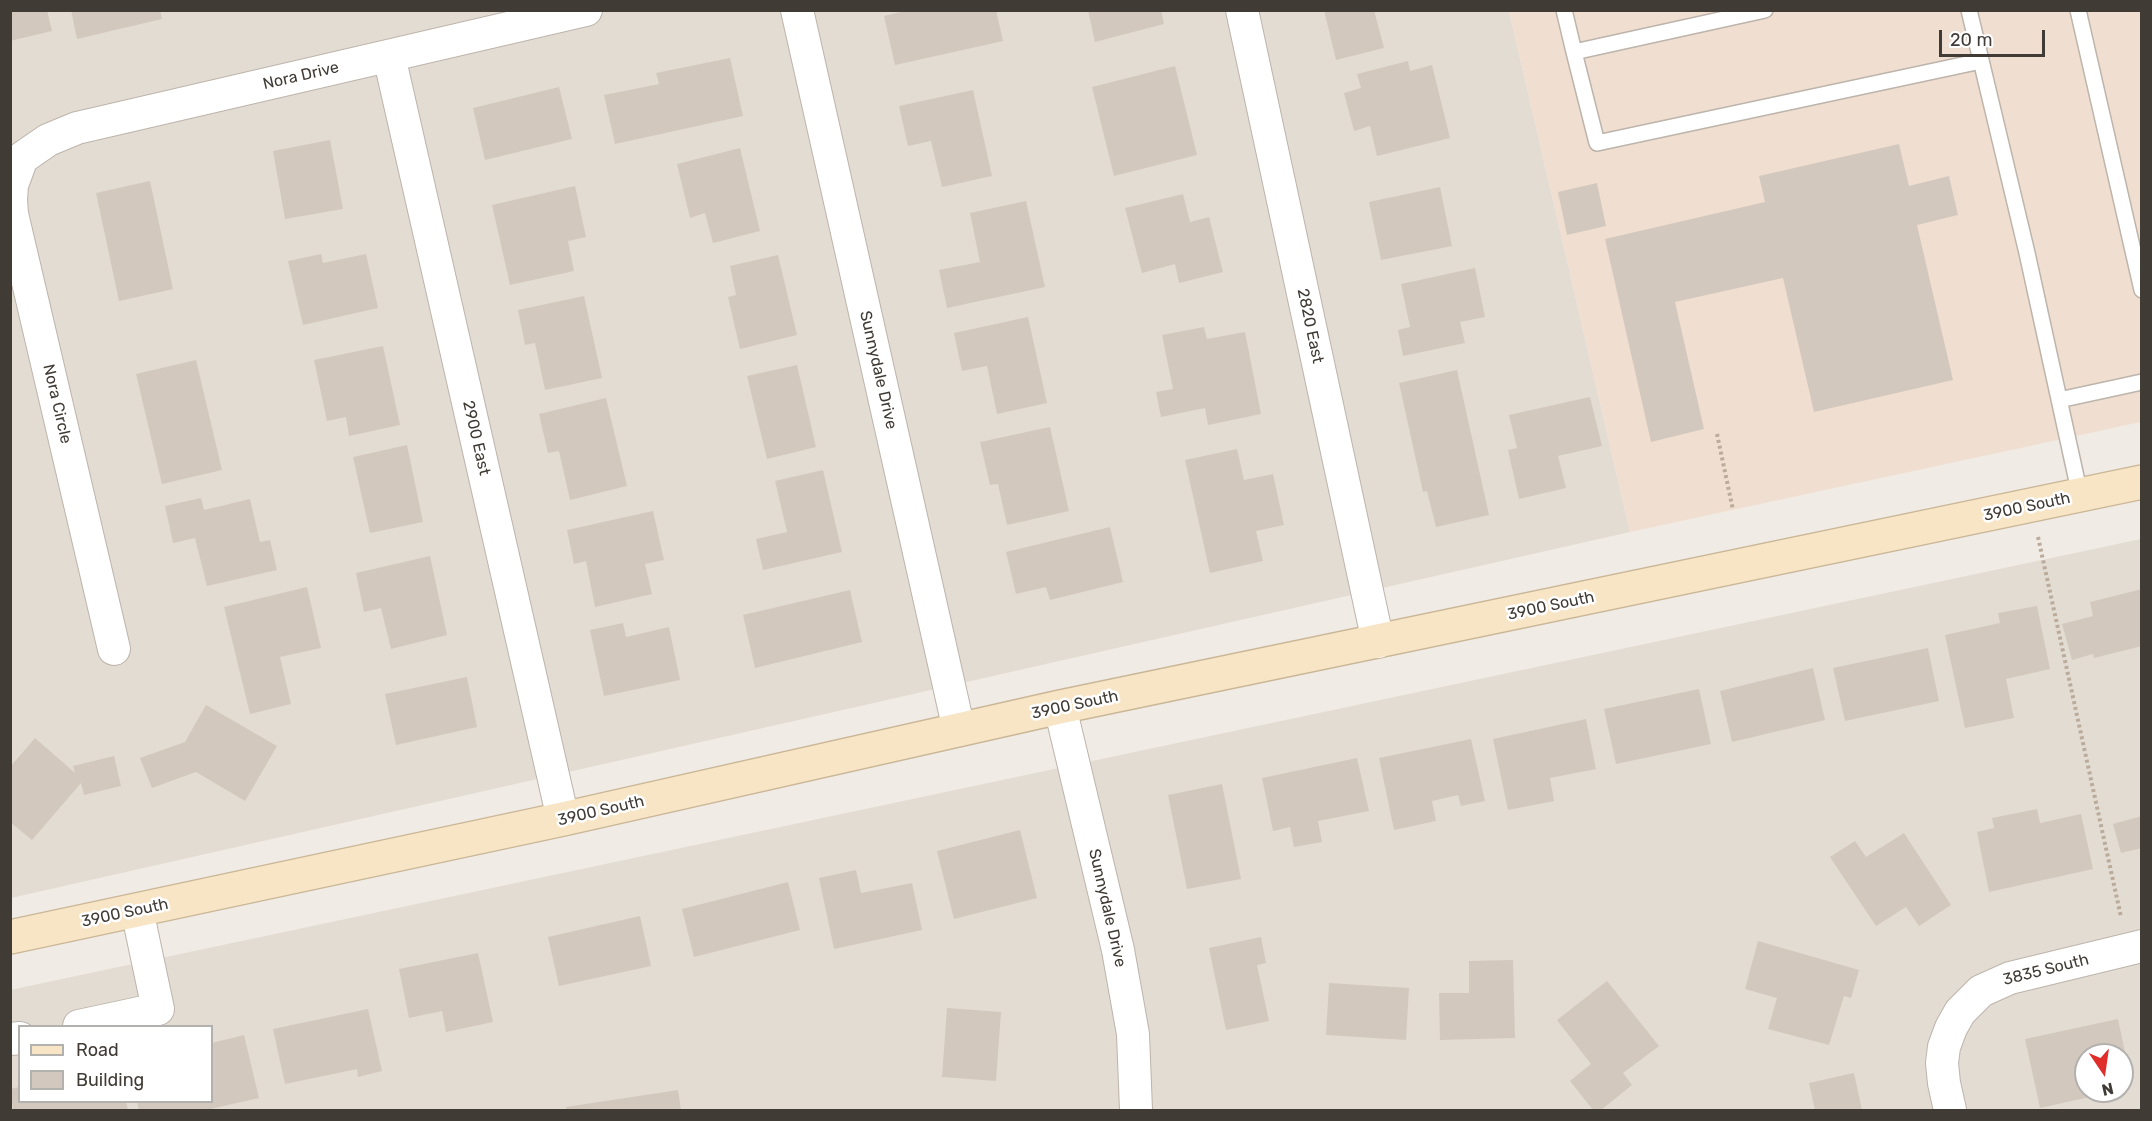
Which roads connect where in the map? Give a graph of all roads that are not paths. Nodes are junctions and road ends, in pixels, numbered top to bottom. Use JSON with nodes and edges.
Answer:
{"nodes":[{"id":1,"x":586,"y":10,"type":"edge"},
{"id":2,"x":797,"y":10,"type":"edge"},
{"id":3,"x":1242,"y":10,"type":"edge"},
{"id":4,"x":1564,"y":10,"type":"edge"},
{"id":5,"x":1766,"y":10,"type":"edge"},
{"id":6,"x":1969,"y":10,"type":"edge"},
{"id":7,"x":2078,"y":10,"type":"edge"},
{"id":8,"x":1574,"y":52,"type":"junction"},
{"id":9,"x":389,"y":56,"type":"junction"},
{"id":10,"x":1981,"y":61,"type":"junction"},
{"id":11,"x":22,"y":158,"type":"joint"},
{"id":12,"x":2142,"y":290,"type":"edge"},
{"id":13,"x":2142,"y":382,"type":"edge"},
{"id":14,"x":2059,"y":400,"type":"junction"},
{"id":15,"x":2142,"y":482,"type":"edge"},
{"id":16,"x":2080,"y":495,"type":"junction"},
{"id":17,"x":1378,"y":642,"type":"junction"},
{"id":18,"x":114,"y":650,"type":"dead end"},
{"id":19,"x":1060,"y":707,"type":"junction"},
{"id":20,"x":959,"y":730,"type":"junction"},
{"id":21,"x":563,"y":819,"type":"junction"},
{"id":22,"x":137,"y":910,"type":"junction"},
{"id":23,"x":10,"y":937,"type":"edge"},
{"id":24,"x":2135,"y":948,"type":"edge"},
{"id":25,"x":84,"y":1025,"type":"edge"},
{"id":26,"x":1136,"y":1110,"type":"edge"},
{"id":27,"x":1950,"y":1110,"type":"edge"}],
"edges":[{"from":1,"to":9,"type":"street","name":"Nora Drive"},
{"from":2,"to":20,"type":"street","name":"Sunnydale Drive"},
{"from":3,"to":17,"type":"street","name":"2820 East"},
{"from":4,"to":8,"type":"lane"},
{"from":5,"to":8,"type":"lane"},
{"from":6,"to":10,"type":"lane"},
{"from":7,"to":12,"type":"lane"},
{"from":8,"to":10,"type":"lane"},
{"from":9,"to":11,"type":"street","name":"Nora Drive"},
{"from":9,"to":21,"type":"street","name":"2900 East"},
{"from":10,"to":14,"type":"lane"},
{"from":11,"to":18,"type":"street","name":"Nora Circle"},
{"from":13,"to":14,"type":"lane"},
{"from":14,"to":16,"type":"lane"},
{"from":15,"to":16,"type":"main road","name":"3900 South"},
{"from":16,"to":17,"type":"main road","name":"3900 South"},
{"from":17,"to":19,"type":"main road","name":"3900 South"},
{"from":19,"to":20,"type":"main road","name":"3900 South"},
{"from":19,"to":26,"type":"street","name":"Sunnydale Drive"},
{"from":20,"to":21,"type":"main road","name":"3900 South"},
{"from":21,"to":22,"type":"main road","name":"3900 South"},
{"from":22,"to":23,"type":"main road","name":"3900 South"},
{"from":22,"to":25,"type":"street"},
{"from":24,"to":27,"type":"street","name":"3835 South"}]}
